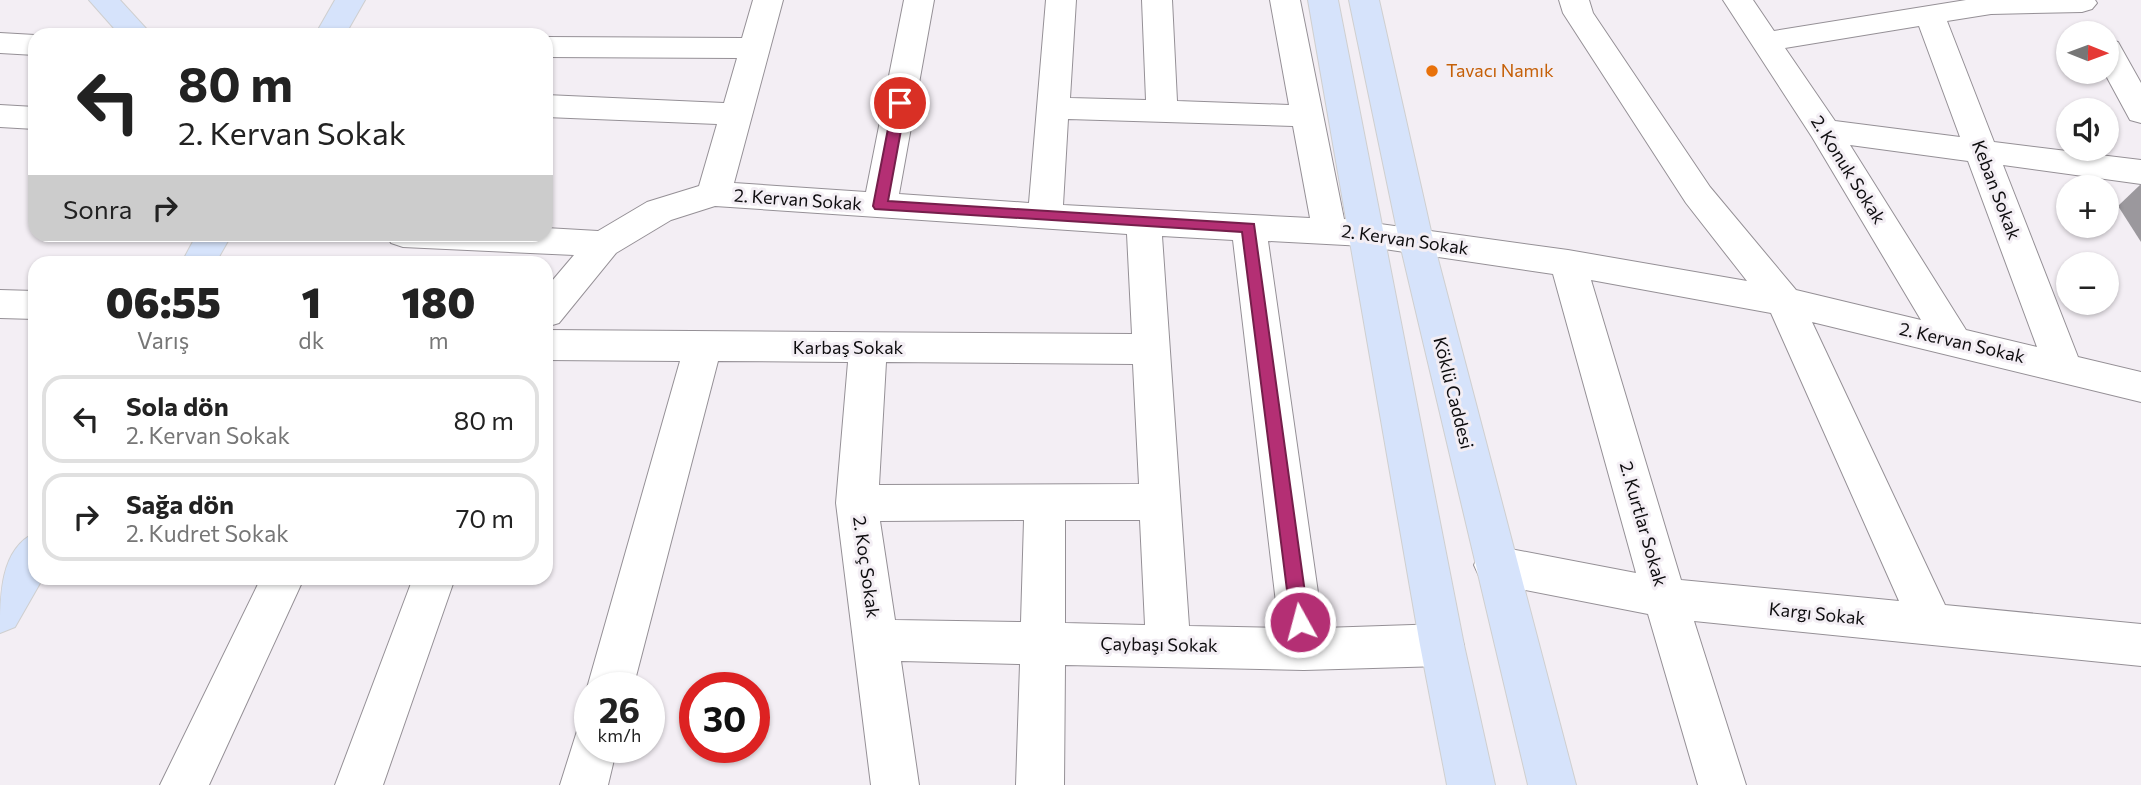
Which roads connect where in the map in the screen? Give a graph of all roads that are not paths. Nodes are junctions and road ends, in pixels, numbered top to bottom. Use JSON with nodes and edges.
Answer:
{"nodes":[{"id":1,"x":104,"y":0,"type":"edge"},
{"id":2,"x":350,"y":0,"type":"edge"},
{"id":3,"x":768,"y":0,"type":"edge"},
{"id":4,"x":919,"y":0,"type":"edge"},
{"id":5,"x":1062,"y":0,"type":"edge"},
{"id":6,"x":1157,"y":0,"type":"edge"},
{"id":7,"x":1285,"y":0,"type":"edge"},
{"id":8,"x":1323,"y":0,"type":"edge"},
{"id":9,"x":1364,"y":0,"type":"edge"},
{"id":10,"x":1574,"y":0,"type":"edge"},
{"id":11,"x":1738,"y":0,"type":"edge"},
{"id":12,"x":2081,"y":1,"type":"edge"},
{"id":13,"x":1929,"y":14,"type":"junction"},
{"id":14,"x":2092,"y":21,"type":"edge"},
{"id":15,"x":130,"y":28,"type":"edge"},
{"id":16,"x":334,"y":28,"type":"edge"},
{"id":17,"x":1764,"y":42,"type":"junction"},
{"id":18,"x":0,"y":43,"type":"edge"},
{"id":19,"x":28,"y":44,"type":"edge"},
{"id":20,"x":553,"y":47,"type":"edge"},
{"id":21,"x":756,"y":48,"type":"junction"},
{"id":22,"x":2119,"y":72,"type":"edge"},
{"id":23,"x":553,"y":106,"type":"edge"},
{"id":24,"x":1053,"y":108,"type":"junction"},
{"id":25,"x":1162,"y":111,"type":"junction"},
{"id":26,"x":2141,"y":113,"type":"edge"},
{"id":27,"x":738,"y":114,"type":"junction"},
{"id":28,"x":0,"y":116,"type":"edge"},
{"id":29,"x":1309,"y":116,"type":"junction"},
{"id":30,"x":28,"y":118,"type":"edge"},
{"id":31,"x":1825,"y":131,"type":"junction"},
{"id":32,"x":1981,"y":150,"type":"junction"},
{"id":33,"x":2141,"y":172,"type":"edge"},
{"id":34,"x":713,"y":194,"type":"junction"},
{"id":35,"x":880,"y":206,"type":"junction"},
{"id":36,"x":1045,"y":217,"type":"junction"},
{"id":37,"x":1144,"y":223,"type":"junction"},
{"id":38,"x":1249,"y":228,"type":"junction"},
{"id":39,"x":1347,"y":231,"type":"junction"},
{"id":40,"x":1416,"y":240,"type":"junction"},
{"id":41,"x":553,"y":241,"type":"edge"},
{"id":42,"x":604,"y":244,"type":"junction"},
{"id":43,"x":1567,"y":263,"type":"junction"},
{"id":44,"x":1784,"y":301,"type":"junction"},
{"id":45,"x":0,"y":304,"type":"edge"},
{"id":46,"x":28,"y":305,"type":"edge"},
{"id":47,"x":553,"y":305,"type":"edge"},
{"id":48,"x":1954,"y":342,"type":"junction"},
{"id":49,"x":553,"y":345,"type":"edge"},
{"id":50,"x":703,"y":347,"type":"junction"},
{"id":51,"x":868,"y":348,"type":"junction"},
{"id":52,"x":1151,"y":349,"type":"junction"},
{"id":53,"x":2063,"y":367,"type":"junction"},
{"id":54,"x":2141,"y":387,"type":"edge"},
{"id":55,"x":1161,"y":502,"type":"junction"},
{"id":56,"x":857,"y":503,"type":"junction"},
{"id":57,"x":1045,"y":505,"type":"junction"},
{"id":58,"x":28,"y":564,"type":"edge"},
{"id":59,"x":1495,"y":565,"type":"junction"},
{"id":60,"x":280,"y":585,"type":"edge"},
{"id":61,"x":431,"y":585,"type":"edge"},
{"id":62,"x":1665,"y":598,"type":"junction"},
{"id":63,"x":0,"y":613,"type":"edge"},
{"id":64,"x":1931,"y":625,"type":"junction"},
{"id":65,"x":876,"y":640,"type":"junction"},
{"id":66,"x":1041,"y":642,"type":"junction"},
{"id":67,"x":1168,"y":644,"type":"junction"},
{"id":68,"x":1442,"y":645,"type":"junction"},
{"id":69,"x":2141,"y":645,"type":"edge"},
{"id":70,"x":1304,"y":649,"type":"junction"},
{"id":71,"x":614,"y":672,"type":"edge"},
{"id":72,"x":590,"y":763,"type":"edge"},
{"id":73,"x":184,"y":785,"type":"edge"},
{"id":74,"x":359,"y":785,"type":"edge"},
{"id":75,"x":584,"y":785,"type":"edge"},
{"id":76,"x":895,"y":785,"type":"edge"},
{"id":77,"x":1040,"y":785,"type":"edge"},
{"id":78,"x":1471,"y":785,"type":"edge"},
{"id":79,"x":1552,"y":785,"type":"edge"},
{"id":80,"x":1722,"y":785,"type":"edge"}],
"edges":[{"from":1,"to":15,"type":"main road"},
{"from":2,"to":16,"type":"main road"},
{"from":3,"to":21,"type":"street"},
{"from":4,"to":35,"type":"street"},
{"from":5,"to":24,"type":"street"},
{"from":6,"to":25,"type":"street"},
{"from":7,"to":29,"type":"street"},
{"from":8,"to":39,"type":"main road"},
{"from":9,"to":40,"type":"main road","name":"Köklü Caddesi"},
{"from":10,"to":44,"type":"street"},
{"from":11,"to":17,"type":"street","name":"2. Konuk Sokak"},
{"from":12,"to":13,"type":"street"},
{"from":12,"to":14,"type":"street"},
{"from":13,"to":17,"type":"street"},
{"from":13,"to":32,"type":"street","name":"Keban Sokak"},
{"from":17,"to":31,"type":"street","name":"2. Konuk Sokak"},
{"from":18,"to":19,"type":"street"},
{"from":20,"to":21,"type":"street"},
{"from":21,"to":27,"type":"street"},
{"from":22,"to":26,"type":"street"},
{"from":23,"to":27,"type":"street"},
{"from":24,"to":25,"type":"street"},
{"from":24,"to":36,"type":"street"},
{"from":25,"to":29,"type":"street"},
{"from":27,"to":34,"type":"street"},
{"from":28,"to":30,"type":"street"},
{"from":29,"to":39,"type":"street"},
{"from":31,"to":32,"type":"street"},
{"from":31,"to":48,"type":"street","name":"2. Konuk Sokak"},
{"from":32,"to":33,"type":"street"},
{"from":32,"to":53,"type":"street","name":"Keban Sokak"},
{"from":34,"to":35,"type":"street","name":"2. Kervan Sokak"},
{"from":34,"to":42,"type":"street","name":"2. Kervan Sokak"},
{"from":35,"to":36,"type":"street","name":"2. Kervan Sokak"},
{"from":36,"to":37,"type":"street","name":"2. Kervan Sokak"},
{"from":37,"to":38,"type":"street","name":"2. Kervan Sokak"},
{"from":37,"to":52,"type":"street"},
{"from":38,"to":39,"type":"street","name":"2. Kervan Sokak"},
{"from":38,"to":70,"type":"street"},
{"from":39,"to":40,"type":"street","name":"2. Kervan Sokak"},
{"from":39,"to":68,"type":"main road"},
{"from":40,"to":43,"type":"street","name":"2. Kervan Sokak"},
{"from":40,"to":59,"type":"main road","name":"Köklü Caddesi"},
{"from":41,"to":42,"type":"street"},
{"from":42,"to":47,"type":"street"},
{"from":43,"to":44,"type":"street","name":"2. Kervan Sokak"},
{"from":43,"to":62,"type":"street","name":"2. Kurtlar Sokak"},
{"from":44,"to":48,"type":"street","name":"2. Kervan Sokak"},
{"from":44,"to":64,"type":"street"},
{"from":45,"to":46,"type":"street"},
{"from":48,"to":53,"type":"street","name":"2. Kervan Sokak"},
{"from":49,"to":50,"type":"street","name":"Karbaş Sokak"},
{"from":50,"to":51,"type":"street","name":"Karbaş Sokak"},
{"from":50,"to":71,"type":"street"},
{"from":51,"to":52,"type":"street","name":"Karbaş Sokak"},
{"from":51,"to":56,"type":"street","name":"2. Koç Sokak"},
{"from":52,"to":55,"type":"street"},
{"from":53,"to":54,"type":"street","name":"2. Kervan Sokak"},
{"from":55,"to":57,"type":"street"},
{"from":55,"to":67,"type":"street"},
{"from":56,"to":57,"type":"street"},
{"from":56,"to":65,"type":"street","name":"2. Koç Sokak"},
{"from":57,"to":66,"type":"street"},
{"from":58,"to":63,"type":"main road"},
{"from":59,"to":62,"type":"street","name":"Kargı Sokak"},
{"from":59,"to":79,"type":"main road","name":"Köklü Caddesi"},
{"from":60,"to":73,"type":"street"},
{"from":61,"to":74,"type":"street"},
{"from":62,"to":64,"type":"street","name":"Kargı Sokak"},
{"from":62,"to":80,"type":"street","name":"2. Kurtlar Sokak"},
{"from":64,"to":69,"type":"street","name":"Kargı Sokak"},
{"from":65,"to":66,"type":"street","name":"Çaybaşı Sokak"},
{"from":65,"to":76,"type":"street","name":"2. Koç Sokak"},
{"from":66,"to":67,"type":"street","name":"Çaybaşı Sokak"},
{"from":66,"to":77,"type":"street"},
{"from":67,"to":70,"type":"street","name":"Çaybaşı Sokak"},
{"from":68,"to":70,"type":"street","name":"Çaybaşı Sokak"},
{"from":68,"to":78,"type":"main road"},
{"from":72,"to":75,"type":"street"}]}
